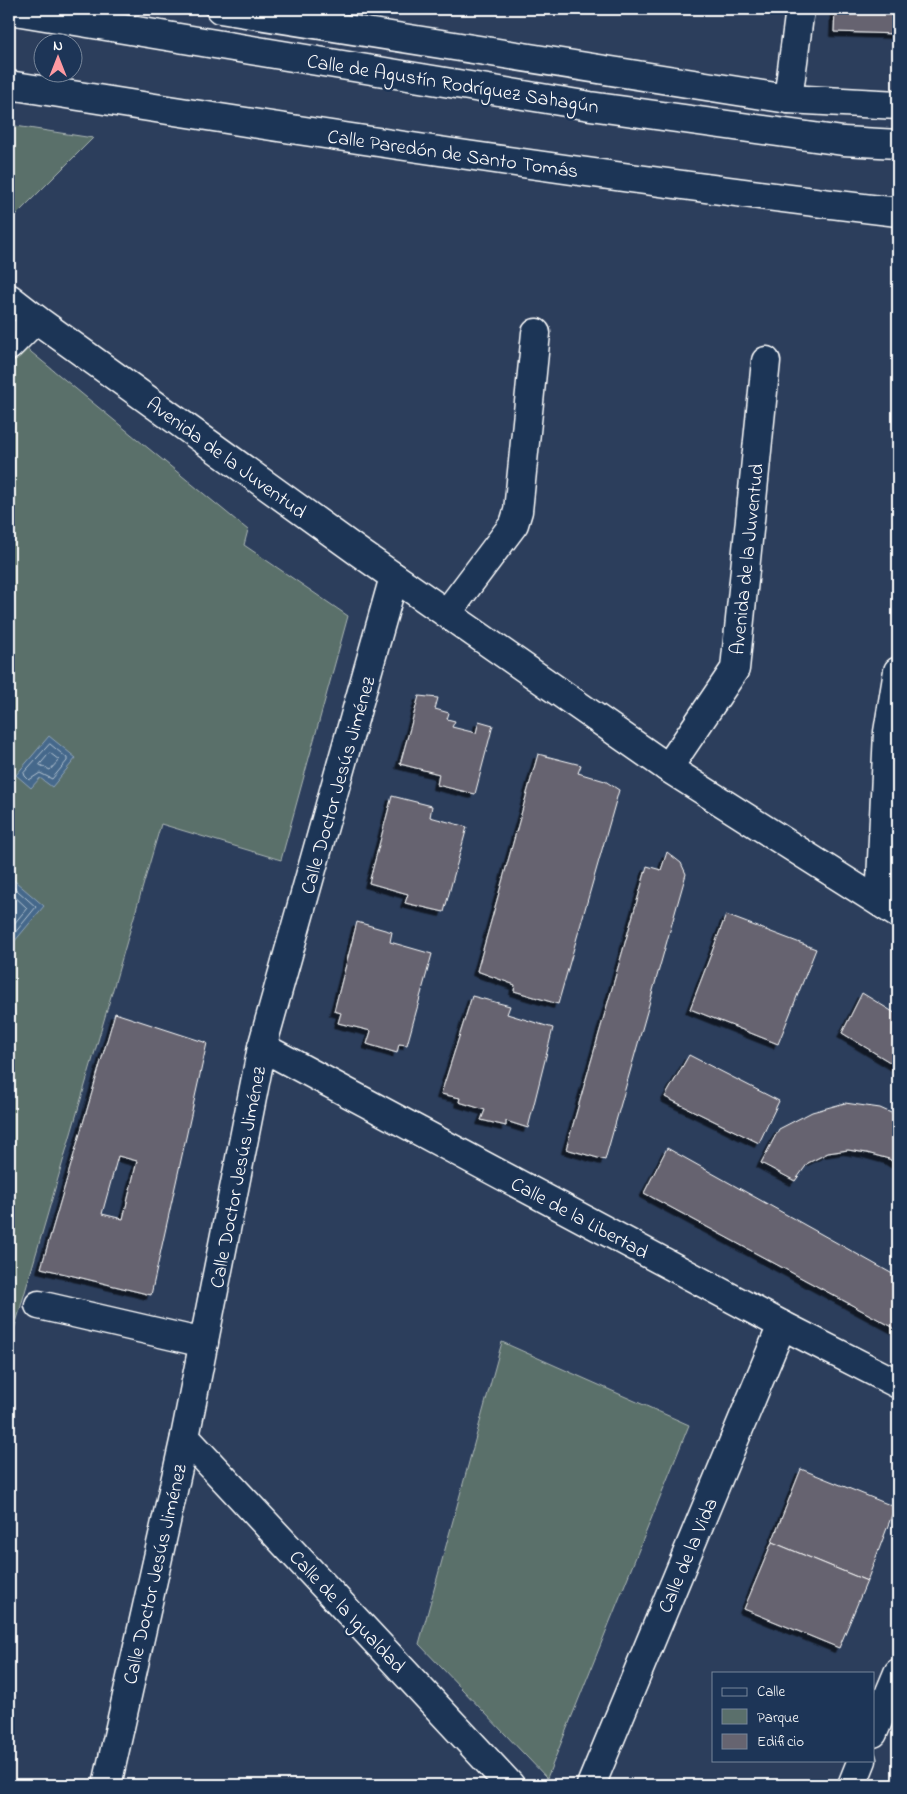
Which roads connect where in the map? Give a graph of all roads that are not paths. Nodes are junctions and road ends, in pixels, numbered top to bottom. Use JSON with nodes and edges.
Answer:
{"nodes":[{"id":1,"x":220,"y":9,"type":"edge"},
{"id":2,"x":800,"y":9,"type":"edge"},
{"id":3,"x":9,"y":10,"type":"edge"},
{"id":4,"x":9,"y":85,"type":"edge"},
{"id":5,"x":788,"y":99,"type":"junction"},
{"id":6,"x":898,"y":105,"type":"edge"},
{"id":7,"x":898,"y":144,"type":"edge"},
{"id":8,"x":898,"y":212,"type":"edge"},
{"id":9,"x":9,"y":298,"type":"edge"},
{"id":10,"x":36,"y":319,"type":"junction"},
{"id":11,"x":536,"y":333,"type":"dead end"},
{"id":12,"x":9,"y":346,"type":"edge"},
{"id":13,"x":766,"y":361,"type":"dead end"},
{"id":14,"x":394,"y":577,"type":"junction"},
{"id":15,"x":447,"y":614,"type":"junction"},
{"id":16,"x":898,"y":671,"type":"edge"},
{"id":17,"x":668,"y":768,"type":"junction"},
{"id":18,"x":889,"y":908,"type":"edge"},
{"id":19,"x":262,"y":1047,"type":"junction"},
{"id":20,"x":39,"y":1305,"type":"dead end"},
{"id":21,"x":782,"y":1325,"type":"junction"},
{"id":22,"x":204,"y":1343,"type":"junction"},
{"id":23,"x":898,"y":1384,"type":"edge"},
{"id":24,"x":185,"y":1436,"type":"junction"},
{"id":25,"x":898,"y":1673,"type":"edge"},
{"id":26,"x":874,"y":1732,"type":"edge"},
{"id":27,"x":861,"y":1762,"type":"edge"},
{"id":28,"x":107,"y":1785,"type":"edge"},
{"id":29,"x":510,"y":1785,"type":"edge"},
{"id":30,"x":591,"y":1785,"type":"edge"},
{"id":31,"x":852,"y":1785,"type":"edge"}],
"edges":[{"from":1,"to":5,"type":"street","name":"Calle de Agustín Rodríguez Sahagún"},
{"from":2,"to":5,"type":"street"},
{"from":3,"to":7,"type":"street","name":"Calle de Agustín Rodríguez Sahagún"},
{"from":4,"to":8,"type":"street","name":"Calle Paredón de Santo Tomás"},
{"from":5,"to":6,"type":"street","name":"Calle de Agustín Rodríguez Sahagún"},
{"from":9,"to":10,"type":"street","name":"Avenida de la Juventud"},
{"from":10,"to":12,"type":"street"},
{"from":10,"to":14,"type":"street","name":"Avenida de la Juventud"},
{"from":11,"to":15,"type":"street"},
{"from":13,"to":17,"type":"street","name":"Avenida de la Juventud"},
{"from":14,"to":15,"type":"street","name":"Avenida de la Juventud"},
{"from":14,"to":19,"type":"street","name":"Calle Doctor Jesús Jiménez"},
{"from":15,"to":17,"type":"street","name":"Avenida de la Juventud"},
{"from":16,"to":18,"type":"street"},
{"from":17,"to":18,"type":"street","name":"Avenida de la Juventud"},
{"from":19,"to":21,"type":"street","name":"Calle de la Libertad"},
{"from":19,"to":22,"type":"street","name":"Calle Doctor Jesús Jiménez"},
{"from":20,"to":22,"type":"street"},
{"from":21,"to":23,"type":"street","name":"Calle de la Libertad"},
{"from":21,"to":30,"type":"street","name":"Calle de la Vida"},
{"from":22,"to":24,"type":"street","name":"Calle Doctor Jesús Jiménez"},
{"from":24,"to":28,"type":"street","name":"Calle Doctor Jesús Jiménez"},
{"from":24,"to":29,"type":"street","name":"Calle de la Igualdad"},
{"from":25,"to":26,"type":"street"},
{"from":27,"to":31,"type":"street"}]}
